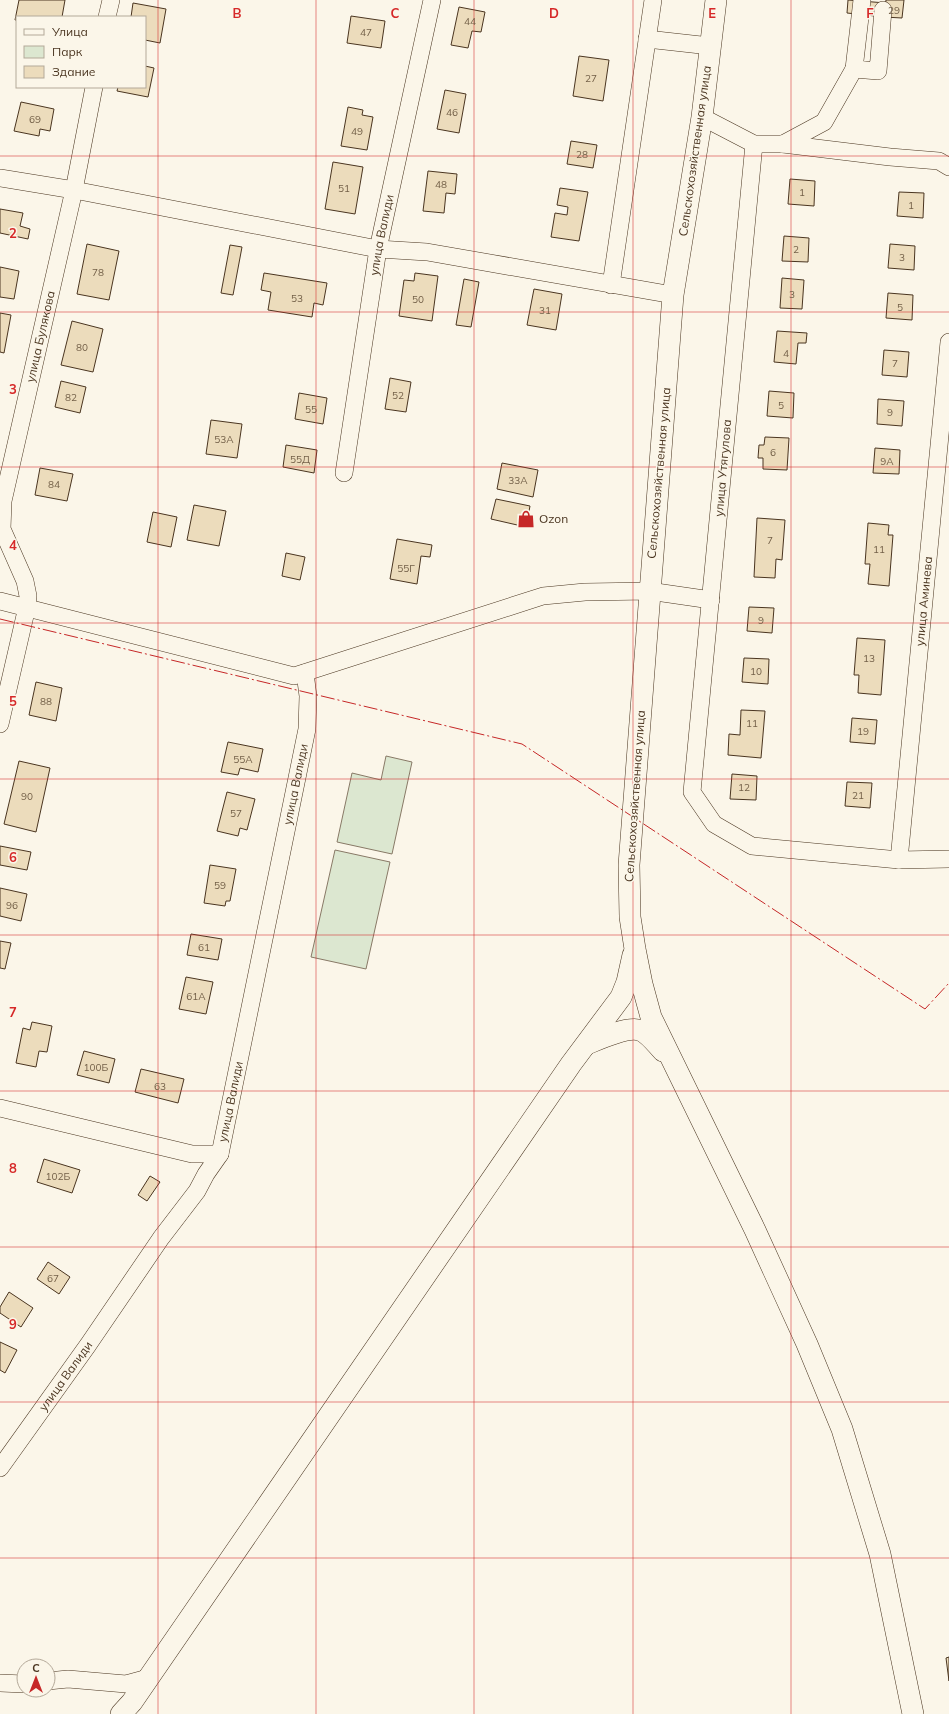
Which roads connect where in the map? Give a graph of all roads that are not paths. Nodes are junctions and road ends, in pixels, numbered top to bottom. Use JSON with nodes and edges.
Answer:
{"nodes":[{"id":1,"x":111,"y":0,"type":"edge"},
{"id":2,"x":432,"y":0,"type":"edge"},
{"id":3,"x":653,"y":0,"type":"edge"},
{"id":4,"x":716,"y":0,"type":"edge"},
{"id":5,"x":862,"y":0,"type":"edge"},
{"id":6,"x":883,"y":10,"type":"dead end"},
{"id":7,"x":107,"y":16,"type":"edge"},
{"id":8,"x":648,"y":39,"type":"junction"},
{"id":9,"x":710,"y":46,"type":"junction"},
{"id":10,"x":854,"y":69,"type":"junction"},
{"id":11,"x":94,"y":88,"type":"edge"},
{"id":12,"x":702,"y":117,"type":"junction"},
{"id":13,"x":754,"y":144,"type":"junction"},
{"id":14,"x":783,"y":144,"type":"junction"},
{"id":15,"x":949,"y":167,"type":"edge"},
{"id":16,"x":0,"y":178,"type":"edge"},
{"id":17,"x":74,"y":190,"type":"junction"},
{"id":18,"x":378,"y":249,"type":"junction"},
{"id":19,"x":611,"y":285,"type":"junction"},
{"id":20,"x":673,"y":295,"type":"junction"},
{"id":21,"x":949,"y":342,"type":"edge"},
{"id":22,"x":344,"y":473,"type":"dead end"},
{"id":23,"x":649,"y":591,"type":"junction"},
{"id":24,"x":711,"y":600,"type":"junction"},
{"id":25,"x":0,"y":601,"type":"edge"},
{"id":26,"x":27,"y":607,"type":"junction"},
{"id":27,"x":305,"y":672,"type":"junction"},
{"id":28,"x":0,"y":724,"type":"edge"},
{"id":29,"x":949,"y":859,"type":"edge"},
{"id":30,"x":899,"y":860,"type":"junction"},
{"id":31,"x":635,"y":949,"type":"junction"},
{"id":32,"x":587,"y":1044,"type":"junction"},
{"id":33,"x":675,"y":1065,"type":"junction"},
{"id":34,"x":0,"y":1108,"type":"edge"},
{"id":35,"x":220,"y":1154,"type":"junction"},
{"id":36,"x":0,"y":1468,"type":"edge"},
{"id":37,"x":148,"y":1678,"type":"junction"},
{"id":38,"x":56,"y":1680,"type":"edge"},
{"id":39,"x":0,"y":1684,"type":"edge"},
{"id":40,"x":16,"y":1684,"type":"edge"},
{"id":41,"x":121,"y":1714,"type":"edge"},
{"id":42,"x":913,"y":1714,"type":"edge"}],
"edges":[{"from":1,"to":7,"type":"street"},
{"from":2,"to":18,"type":"street","name":"улица Валиди"},
{"from":3,"to":8,"type":"street"},
{"from":4,"to":9,"type":"main road","name":"Сельскохозяйственная улица"},
{"from":5,"to":10,"type":"street"},
{"from":6,"to":10,"type":"street"},
{"from":8,"to":9,"type":"street"},
{"from":8,"to":19,"type":"street"},
{"from":9,"to":12,"type":"main road","name":"Сельскохозяйственная улица"},
{"from":10,"to":14,"type":"street"},
{"from":11,"to":17,"type":"street","name":"улица Булякова"},
{"from":12,"to":13,"type":"street"},
{"from":12,"to":20,"type":"main road","name":"Сельскохозяйственная улица"},
{"from":13,"to":14,"type":"street"},
{"from":13,"to":24,"type":"street","name":"улица Утягулова"},
{"from":14,"to":15,"type":"street"},
{"from":16,"to":17,"type":"street"},
{"from":17,"to":18,"type":"street"},
{"from":17,"to":26,"type":"street","name":"улица Булякова"},
{"from":18,"to":19,"type":"street"},
{"from":18,"to":22,"type":"street","name":"улица Валиди"},
{"from":19,"to":20,"type":"street"},
{"from":20,"to":23,"type":"main road","name":"Сельскохозяйственная улица"},
{"from":21,"to":30,"type":"street","name":"улица Аминева"},
{"from":23,"to":24,"type":"street"},
{"from":23,"to":27,"type":"street"},
{"from":23,"to":31,"type":"main road","name":"Сельскохозяйственная улица"},
{"from":24,"to":30,"type":"street","name":"улица Утягулова"},
{"from":25,"to":26,"type":"street"},
{"from":26,"to":27,"type":"street"},
{"from":26,"to":28,"type":"street","name":"улица Булякова"},
{"from":27,"to":35,"type":"street","name":"улица Валиди"},
{"from":29,"to":30,"type":"street"},
{"from":31,"to":32,"type":"main road"},
{"from":31,"to":33,"type":"main road","name":"Сельскохозяйственная улица"},
{"from":32,"to":33,"type":"main road"},
{"from":32,"to":37,"type":"main road"},
{"from":33,"to":42,"type":"main road","name":"Сельскохозяйственная улица"},
{"from":34,"to":35,"type":"street"},
{"from":35,"to":36,"type":"street","name":"улица Валиди"},
{"from":37,"to":38,"type":"street"},
{"from":37,"to":41,"type":"main road"},
{"from":39,"to":40,"type":"street"}]}
